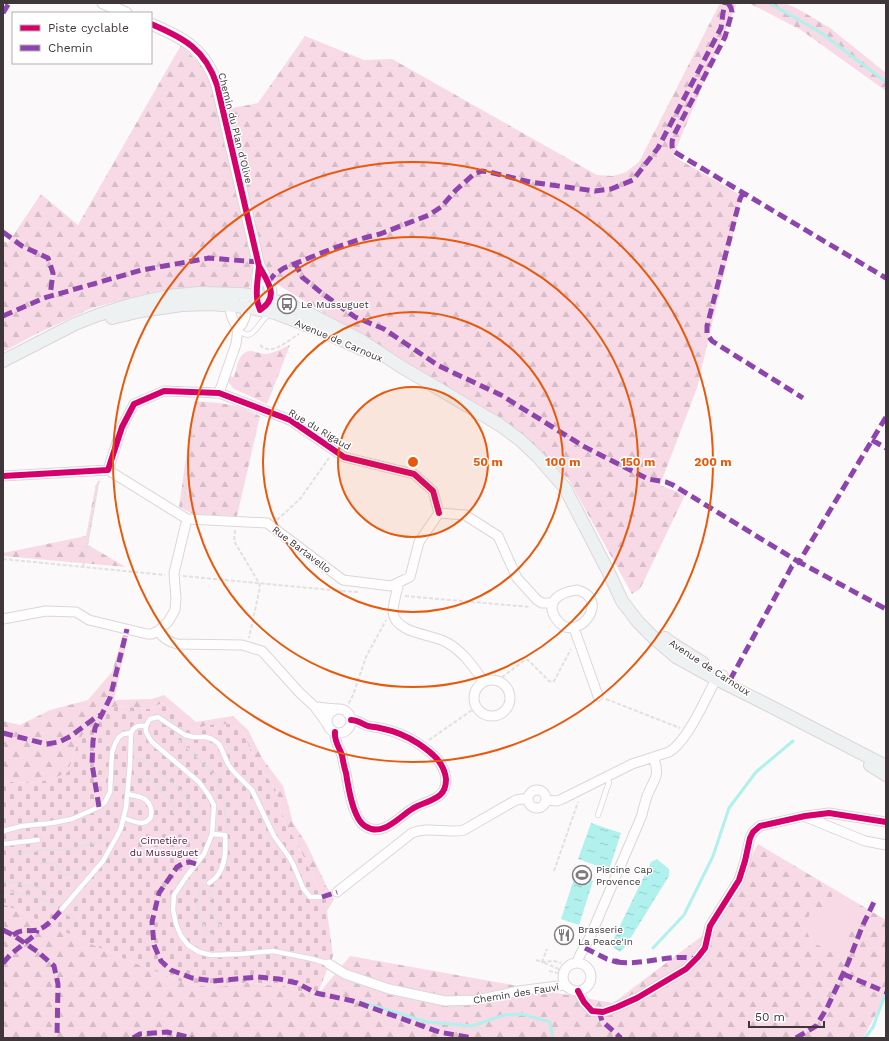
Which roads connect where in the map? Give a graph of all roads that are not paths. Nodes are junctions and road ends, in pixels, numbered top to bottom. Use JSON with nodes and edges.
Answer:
{"nodes":[{"id":1,"x":103,"y":3,"type":"edge"},
{"id":2,"x":124,"y":12,"type":"edge"},
{"id":3,"x":152,"y":24,"type":"edge"},
{"id":4,"x":259,"y":266,"type":"junction"},
{"id":5,"x":240,"y":294,"type":"junction"},
{"id":6,"x":257,"y":296,"type":"junction"},
{"id":7,"x":270,"y":300,"type":"junction"},
{"id":8,"x":231,"y":306,"type":"junction"},
{"id":9,"x":245,"y":307,"type":"junction"},
{"id":10,"x":260,"y":310,"type":"junction"},
{"id":11,"x":275,"y":313,"type":"junction"},
{"id":12,"x":238,"y":329,"type":"junction"},
{"id":13,"x":3,"y":361,"type":"edge"},
{"id":14,"x":400,"y":366,"type":"junction"},
{"id":15,"x":3,"y":370,"type":"edge"},
{"id":16,"x":219,"y":393,"type":"junction"},
{"id":17,"x":108,"y":470,"type":"junction"},
{"id":18,"x":3,"y":476,"type":"edge"},
{"id":19,"x":439,"y":513,"type":"junction"},
{"id":20,"x":184,"y":518,"type":"junction"},
{"id":21,"x":399,"y":582,"type":"junction"},
{"id":22,"x":553,"y":604,"type":"junction"},
{"id":23,"x":3,"y":619,"type":"edge"},
{"id":24,"x":574,"y":628,"type":"junction"},
{"id":25,"x":158,"y":631,"type":"junction"},
{"id":26,"x":719,"y":677,"type":"junction"},
{"id":27,"x":484,"y":682,"type":"junction"},
{"id":28,"x":598,"y":696,"type":"road end"},
{"id":29,"x":315,"y":706,"type":"junction"},
{"id":30,"x":341,"y":710,"type":"junction"},
{"id":31,"x":351,"y":720,"type":"junction"},
{"id":32,"x":328,"y":725,"type":"junction"},
{"id":33,"x":806,"y":725,"type":"junction"},
{"id":34,"x":146,"y":726,"type":"junction"},
{"id":35,"x":335,"y":732,"type":"junction"},
{"id":36,"x":132,"y":733,"type":"junction"},
{"id":37,"x":653,"y":757,"type":"junction"},
{"id":38,"x":886,"y":766,"type":"edge"},
{"id":39,"x":611,"y":775,"type":"junction"},
{"id":40,"x":886,"y":775,"type":"edge"},
{"id":41,"x":128,"y":794,"type":"junction"},
{"id":42,"x":528,"y":799,"type":"junction"},
{"id":43,"x":546,"y":800,"type":"junction"},
{"id":44,"x":598,"y":815,"type":"dead end"},
{"id":45,"x":124,"y":818,"type":"junction"},
{"id":46,"x":820,"y":818,"type":"junction"},
{"id":47,"x":886,"y":822,"type":"edge"},
{"id":48,"x":3,"y":831,"type":"edge"},
{"id":49,"x":212,"y":834,"type":"junction"},
{"id":50,"x":38,"y":840,"type":"dead end"},
{"id":51,"x":3,"y":844,"type":"edge"},
{"id":52,"x":886,"y":845,"type":"edge"},
{"id":53,"x":209,"y":883,"type":"road end"},
{"id":54,"x":337,"y":892,"type":"dead end"},
{"id":55,"x":322,"y":897,"type":"dead end"},
{"id":56,"x":62,"y":909,"type":"road end"},
{"id":57,"x":577,"y":963,"type":"junction"},
{"id":58,"x":329,"y":964,"type":"joint"},
{"id":59,"x":566,"y":984,"type":"junction"},
{"id":60,"x":578,"y":991,"type":"junction"}],
"edges":[{"from":1,"to":2,"type":"street"},
{"from":3,"to":4,"type":"street","name":"Chemin du Plan d'Olive"},
{"from":4,"to":6,"type":"street","name":"Chemin du Plan d'Olive"},
{"from":4,"to":7,"type":"street","name":"Chemin du Plan d'Olive"},
{"from":5,"to":6,"type":"main road","name":"Avenue de Carnoux"},
{"from":5,"to":8,"type":"street"},
{"from":5,"to":9,"type":"street"},
{"from":5,"to":13,"type":"main road","name":"Avenue de Carnoux"},
{"from":6,"to":7,"type":"main road","name":"Avenue de Carnoux"},
{"from":6,"to":10,"type":"street","name":"Chemin du Plan d'Olive"},
{"from":7,"to":10,"type":"street"},
{"from":7,"to":14,"type":"main road","name":"Avenue de Carnoux"},
{"from":8,"to":9,"type":"main road","name":"Avenue de Carnoux"},
{"from":8,"to":12,"type":"street"},
{"from":8,"to":15,"type":"main road","name":"Avenue de Carnoux"},
{"from":9,"to":10,"type":"main road","name":"Avenue de Carnoux"},
{"from":9,"to":12,"type":"street"},
{"from":10,"to":11,"type":"main road","name":"Avenue de Carnoux"},
{"from":11,"to":12,"type":"lane"},
{"from":11,"to":14,"type":"main road","name":"Avenue de Carnoux"},
{"from":12,"to":16,"type":"street"},
{"from":14,"to":26,"type":"main road","name":"Avenue de Carnoux"},
{"from":16,"to":17,"type":"street","name":"Rue du Rigaud"},
{"from":16,"to":19,"type":"street","name":"Rue du Rigaud"},
{"from":17,"to":18,"type":"street"},
{"from":17,"to":20,"type":"street"},
{"from":19,"to":21,"type":"street"},
{"from":19,"to":22,"type":"street"},
{"from":20,"to":21,"type":"street","name":"Rue Bartavello"},
{"from":20,"to":25,"type":"street"},
{"from":21,"to":27,"type":"street"},
{"from":22,"to":24,"type":"street"},
{"from":22,"to":24,"type":"street"},
{"from":23,"to":25,"type":"street"},
{"from":24,"to":28,"type":"street"},
{"from":25,"to":29,"type":"street"},
{"from":26,"to":33,"type":"main road","name":"Avenue de Carnoux"},
{"from":26,"to":37,"type":"street"},
{"from":27,"to":27,"type":"street"},
{"from":29,"to":30,"type":"street"},
{"from":29,"to":32,"type":"street"},
{"from":30,"to":31,"type":"street"},
{"from":30,"to":32,"type":"street"},
{"from":31,"to":35,"type":"street"},
{"from":31,"to":35,"type":"street"},
{"from":32,"to":35,"type":"street"},
{"from":33,"to":38,"type":"main road","name":"Avenue de Carnoux"},
{"from":33,"to":40,"type":"main road","name":"Avenue de Carnoux"},
{"from":34,"to":36,"type":"lane"},
{"from":34,"to":49,"type":"lane"},
{"from":34,"to":55,"type":"lane"},
{"from":36,"to":41,"type":"lane"},
{"from":36,"to":48,"type":"lane"},
{"from":37,"to":39,"type":"street"},
{"from":37,"to":57,"type":"street"},
{"from":39,"to":43,"type":"street"},
{"from":39,"to":44,"type":"lane"},
{"from":41,"to":45,"type":"lane"},
{"from":41,"to":45,"type":"lane"},
{"from":42,"to":43,"type":"street"},
{"from":42,"to":43,"type":"street"},
{"from":42,"to":54,"type":"street"},
{"from":45,"to":56,"type":"lane"},
{"from":46,"to":47,"type":"street"},
{"from":46,"to":52,"type":"street"},
{"from":46,"to":60,"type":"street"},
{"from":49,"to":53,"type":"lane"},
{"from":49,"to":58,"type":"lane"},
{"from":50,"to":51,"type":"lane"},
{"from":57,"to":59,"type":"street"},
{"from":57,"to":60,"type":"street"},
{"from":58,"to":59,"type":"street","name":"Chemin des Fauvi"},
{"from":59,"to":60,"type":"street"}]}
